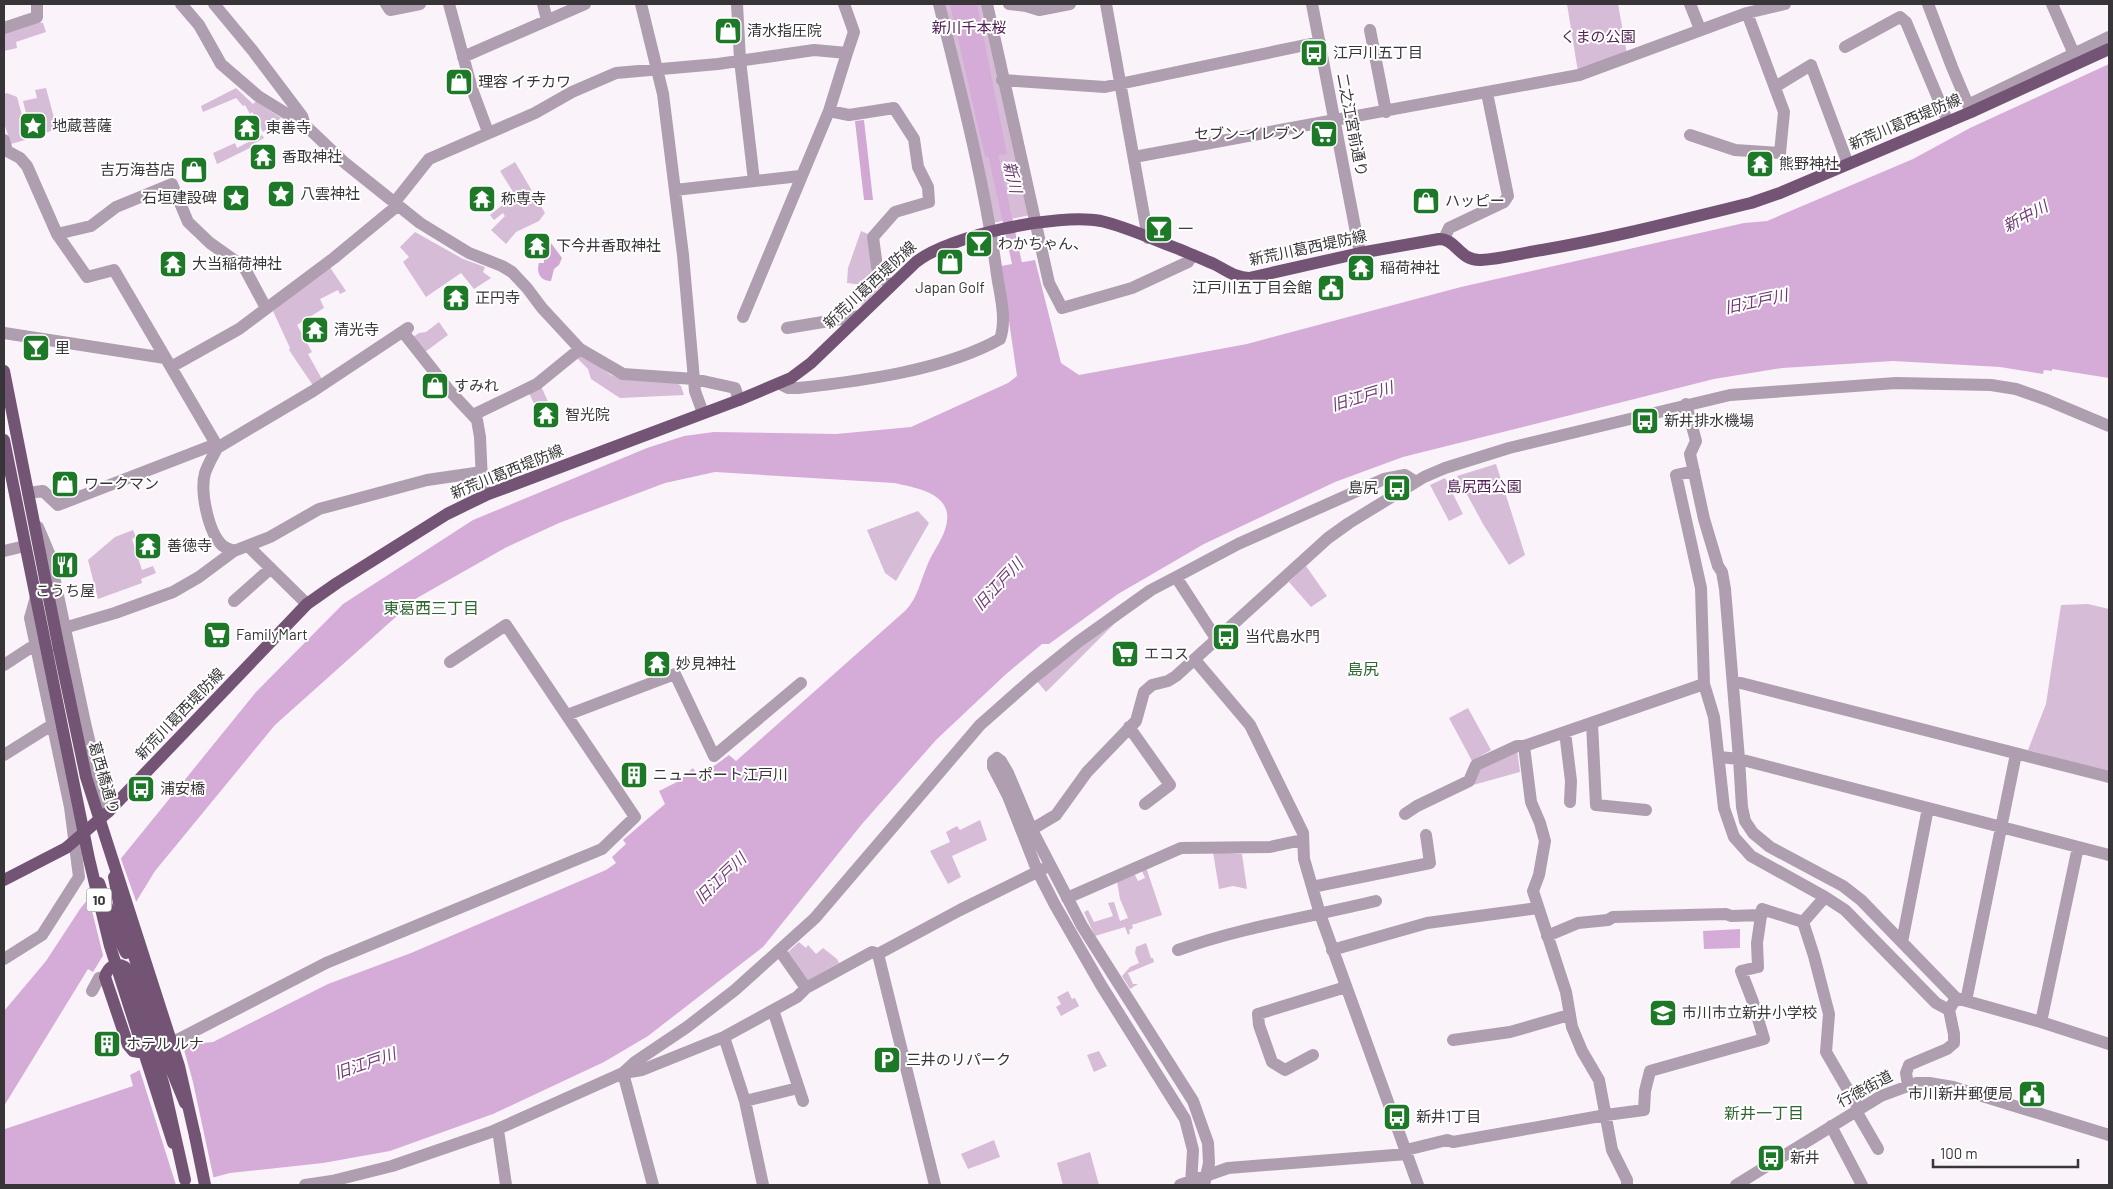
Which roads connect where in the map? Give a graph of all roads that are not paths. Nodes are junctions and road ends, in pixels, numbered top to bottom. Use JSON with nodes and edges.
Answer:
{"nodes":[{"id":1,"x":37,"y":4,"type":"edge"},
{"id":2,"x":181,"y":4,"type":"edge"},
{"id":3,"x":214,"y":4,"type":"edge"},
{"id":4,"x":386,"y":4,"type":"edge"},
{"id":5,"x":420,"y":4,"type":"edge"},
{"id":6,"x":449,"y":4,"type":"edge"},
{"id":7,"x":544,"y":4,"type":"edge"},
{"id":8,"x":585,"y":4,"type":"edge"},
{"id":9,"x":642,"y":4,"type":"edge"},
{"id":10,"x":737,"y":4,"type":"edge"},
{"id":11,"x":844,"y":4,"type":"edge"},
{"id":12,"x":939,"y":4,"type":"edge"},
{"id":13,"x":987,"y":4,"type":"edge"},
{"id":14,"x":1009,"y":4,"type":"edge"},
{"id":15,"x":1070,"y":4,"type":"edge"},
{"id":16,"x":1106,"y":4,"type":"edge"},
{"id":17,"x":1312,"y":4,"type":"edge"},
{"id":18,"x":1690,"y":4,"type":"edge"},
{"id":19,"x":1785,"y":4,"type":"edge"},
{"id":20,"x":1928,"y":4,"type":"edge"},
{"id":21,"x":2052,"y":4,"type":"edge"},
{"id":22,"x":1031,"y":5,"type":"edge"},
{"id":23,"x":1747,"y":13,"type":"junction"},
{"id":24,"x":548,"y":20,"type":"junction"},
{"id":25,"x":4,"y":28,"type":"edge"},
{"id":26,"x":1700,"y":29,"type":"junction"},
{"id":27,"x":1370,"y":30,"type":"dead end"},
{"id":28,"x":2109,"y":37,"type":"edge"},
{"id":29,"x":1320,"y":42,"type":"junction"},
{"id":30,"x":1845,"y":47,"type":"dead end"},
{"id":31,"x":2109,"y":49,"type":"edge"},
{"id":32,"x":847,"y":53,"type":"junction"},
{"id":33,"x":463,"y":57,"type":"junction"},
{"id":34,"x":2076,"y":59,"type":"junction"},
{"id":35,"x":740,"y":60,"type":"junction"},
{"id":36,"x":658,"y":69,"type":"junction"},
{"id":37,"x":1002,"y":80,"type":"junction"},
{"id":38,"x":1120,"y":84,"type":"junction"},
{"id":39,"x":1775,"y":87,"type":"junction"},
{"id":40,"x":1487,"y":93,"type":"junction"},
{"id":41,"x":1970,"y":108,"type":"junction"},
{"id":42,"x":829,"y":111,"type":"junction"},
{"id":43,"x":1386,"y":112,"type":"junction"},
{"id":44,"x":1335,"y":120,"type":"junction"},
{"id":45,"x":1948,"y":122,"type":"junction"},
{"id":46,"x":305,"y":125,"type":"junction"},
{"id":47,"x":488,"y":132,"type":"junction"},
{"id":48,"x":1690,"y":135,"type":"dead end"},
{"id":49,"x":4,"y":140,"type":"edge"},
{"id":50,"x":1134,"y":157,"type":"junction"},
{"id":51,"x":1848,"y":164,"type":"junction"},
{"id":52,"x":800,"y":176,"type":"junction"},
{"id":53,"x":754,"y":181,"type":"junction"},
{"id":54,"x":675,"y":190,"type":"junction"},
{"id":55,"x":395,"y":205,"type":"junction"},
{"id":56,"x":1033,"y":224,"type":"junction"},
{"id":57,"x":994,"y":233,"type":"junction"},
{"id":58,"x":57,"y":234,"type":"junction"},
{"id":59,"x":1148,"y":238,"type":"junction"},
{"id":60,"x":1444,"y":239,"type":"junction"},
{"id":61,"x":1360,"y":253,"type":"junction"},
{"id":62,"x":1193,"y":255,"type":"junction"},
{"id":63,"x":890,"y":286,"type":"junction"},
{"id":64,"x":266,"y":308,"type":"junction"},
{"id":65,"x":859,"y":316,"type":"junction"},
{"id":66,"x":743,"y":317,"type":"dead end"},
{"id":67,"x":787,"y":328,"type":"dead end"},
{"id":68,"x":4,"y":333,"type":"edge"},
{"id":69,"x":580,"y":349,"type":"junction"},
{"id":70,"x":168,"y":363,"type":"junction"},
{"id":71,"x":4,"y":371,"type":"edge"},
{"id":72,"x":694,"y":379,"type":"junction"},
{"id":73,"x":780,"y":384,"type":"junction"},
{"id":74,"x":739,"y":400,"type":"junction"},
{"id":75,"x":1686,"y":404,"type":"junction"},
{"id":76,"x":703,"y":413,"type":"junction"},
{"id":77,"x":473,"y":415,"type":"junction"},
{"id":78,"x":2109,"y":426,"type":"edge"},
{"id":79,"x":18,"y":446,"type":"junction"},
{"id":80,"x":216,"y":446,"type":"junction"},
{"id":81,"x":4,"y":447,"type":"edge"},
{"id":82,"x":21,"y":461,"type":"junction"},
{"id":83,"x":6,"y":465,"type":"edge"},
{"id":84,"x":1694,"y":471,"type":"junction"},
{"id":85,"x":482,"y":472,"type":"junction"},
{"id":86,"x":1416,"y":482,"type":"junction"},
{"id":87,"x":28,"y":493,"type":"junction"},
{"id":88,"x":486,"y":494,"type":"junction"},
{"id":89,"x":32,"y":511,"type":"junction"},
{"id":90,"x":25,"y":546,"type":"junction"},
{"id":91,"x":248,"y":546,"type":"junction"},
{"id":92,"x":4,"y":551,"type":"edge"},
{"id":93,"x":234,"y":551,"type":"junction"},
{"id":94,"x":270,"y":569,"type":"junction"},
{"id":95,"x":1176,"y":577,"type":"junction"},
{"id":96,"x":234,"y":601,"type":"dead end"},
{"id":97,"x":308,"y":604,"type":"junction"},
{"id":98,"x":64,"y":628,"type":"junction"},
{"id":99,"x":1217,"y":640,"type":"junction"},
{"id":100,"x":48,"y":649,"type":"junction"},
{"id":101,"x":1195,"y":660,"type":"junction"},
{"id":102,"x":450,"y":662,"type":"dead end"},
{"id":103,"x":4,"y":665,"type":"edge"},
{"id":104,"x":1733,"y":681,"type":"junction"},
{"id":105,"x":801,"y":683,"type":"dead end"},
{"id":106,"x":1704,"y":684,"type":"junction"},
{"id":107,"x":567,"y":715,"type":"junction"},
{"id":108,"x":1592,"y":723,"type":"junction"},
{"id":109,"x":53,"y":727,"type":"junction"},
{"id":110,"x":1129,"y":727,"type":"junction"},
{"id":111,"x":1565,"y":732,"type":"junction"},
{"id":112,"x":1524,"y":746,"type":"junction"},
{"id":113,"x":2016,"y":754,"type":"junction"},
{"id":114,"x":4,"y":756,"type":"edge"},
{"id":115,"x":1719,"y":757,"type":"junction"},
{"id":116,"x":1739,"y":759,"type":"junction"},
{"id":117,"x":2109,"y":777,"type":"edge"},
{"id":118,"x":1570,"y":802,"type":"dead end"},
{"id":119,"x":1145,"y":804,"type":"dead end"},
{"id":120,"x":1928,"y":808,"type":"junction"},
{"id":121,"x":1646,"y":810,"type":"dead end"},
{"id":122,"x":108,"y":812,"type":"junction"},
{"id":123,"x":1405,"y":814,"type":"dead end"},
{"id":124,"x":2001,"y":826,"type":"junction"},
{"id":125,"x":1028,"y":832,"type":"junction"},
{"id":126,"x":1426,"y":835,"type":"dead end"},
{"id":127,"x":1302,"y":840,"type":"junction"},
{"id":128,"x":75,"y":842,"type":"junction"},
{"id":129,"x":2078,"y":847,"type":"junction"},
{"id":130,"x":110,"y":854,"type":"junction"},
{"id":131,"x":2109,"y":855,"type":"edge"},
{"id":132,"x":89,"y":859,"type":"junction"},
{"id":133,"x":1051,"y":867,"type":"junction"},
{"id":134,"x":1037,"y":870,"type":"junction"},
{"id":135,"x":4,"y":880,"type":"edge"},
{"id":136,"x":1312,"y":887,"type":"junction"},
{"id":137,"x":1825,"y":896,"type":"junction"},
{"id":138,"x":1067,"y":898,"type":"junction"},
{"id":139,"x":1376,"y":901,"type":"dead end"},
{"id":140,"x":1538,"y":908,"type":"junction"},
{"id":141,"x":1320,"y":914,"type":"junction"},
{"id":142,"x":1762,"y":915,"type":"junction"},
{"id":143,"x":1803,"y":922,"type":"junction"},
{"id":144,"x":1547,"y":936,"type":"junction"},
{"id":145,"x":1902,"y":942,"type":"junction"},
{"id":146,"x":1178,"y":950,"type":"dead end"},
{"id":147,"x":1332,"y":950,"type":"junction"},
{"id":148,"x":780,"y":951,"type":"junction"},
{"id":149,"x":878,"y":954,"type":"junction"},
{"id":150,"x":4,"y":960,"type":"edge"},
{"id":151,"x":105,"y":976,"type":"junction"},
{"id":152,"x":1346,"y":987,"type":"junction"},
{"id":153,"x":806,"y":988,"type":"junction"},
{"id":154,"x":92,"y":991,"type":"dead end"},
{"id":155,"x":146,"y":994,"type":"junction"},
{"id":156,"x":1961,"y":1000,"type":"junction"},
{"id":157,"x":773,"y":1010,"type":"junction"},
{"id":158,"x":1949,"y":1010,"type":"junction"},
{"id":159,"x":1569,"y":1015,"type":"junction"},
{"id":160,"x":2041,"y":1022,"type":"junction"},
{"id":161,"x":152,"y":1029,"type":"junction"},
{"id":162,"x":724,"y":1037,"type":"junction"},
{"id":163,"x":1453,"y":1040,"type":"dead end"},
{"id":164,"x":2109,"y":1044,"type":"edge"},
{"id":165,"x":163,"y":1045,"type":"junction"},
{"id":166,"x":1313,"y":1055,"type":"dead end"},
{"id":167,"x":623,"y":1073,"type":"junction"},
{"id":168,"x":1908,"y":1085,"type":"junction"},
{"id":169,"x":798,"y":1088,"type":"junction"},
{"id":170,"x":745,"y":1101,"type":"junction"},
{"id":171,"x":803,"y":1101,"type":"dead end"},
{"id":172,"x":1858,"y":1110,"type":"junction"},
{"id":173,"x":1606,"y":1115,"type":"junction"},
{"id":174,"x":192,"y":1118,"type":"junction"},
{"id":175,"x":1832,"y":1126,"type":"junction"},
{"id":176,"x":498,"y":1130,"type":"junction"},
{"id":177,"x":2109,"y":1135,"type":"edge"},
{"id":178,"x":1878,"y":1149,"type":"dead end"},
{"id":179,"x":1407,"y":1152,"type":"junction"},
{"id":180,"x":185,"y":1182,"type":"edge"},
{"id":181,"x":1195,"y":1182,"type":"edge"},
{"id":182,"x":332,"y":1183,"type":"edge"},
{"id":183,"x":205,"y":1185,"type":"edge"},
{"id":184,"x":305,"y":1185,"type":"edge"},
{"id":185,"x":506,"y":1185,"type":"edge"},
{"id":186,"x":653,"y":1185,"type":"edge"},
{"id":187,"x":763,"y":1185,"type":"edge"},
{"id":188,"x":935,"y":1185,"type":"edge"},
{"id":189,"x":1418,"y":1185,"type":"edge"},
{"id":190,"x":1627,"y":1185,"type":"edge"},
{"id":191,"x":1736,"y":1185,"type":"edge"},
{"id":192,"x":1862,"y":1185,"type":"edge"}],
"edges":[{"from":1,"to":25,"type":"street"},
{"from":2,"to":46,"type":"street"},
{"from":3,"to":46,"type":"street"},
{"from":4,"to":5,"type":"street"},
{"from":6,"to":33,"type":"street"},
{"from":7,"to":24,"type":"street"},
{"from":8,"to":24,"type":"street"},
{"from":9,"to":36,"type":"street"},
{"from":10,"to":35,"type":"street"},
{"from":11,"to":32,"type":"street"},
{"from":12,"to":57,"type":"street"},
{"from":13,"to":37,"type":"street"},
{"from":14,"to":22,"type":"street"},
{"from":15,"to":22,"type":"street"},
{"from":16,"to":38,"type":"street"},
{"from":17,"to":29,"type":"street","name":"二之江宮前通り"},
{"from":18,"to":26,"type":"street"},
{"from":19,"to":23,"type":"street"},
{"from":20,"to":41,"type":"street"},
{"from":21,"to":34,"type":"street"},
{"from":23,"to":26,"type":"street"},
{"from":23,"to":39,"type":"street"},
{"from":24,"to":33,"type":"street"},
{"from":26,"to":40,"type":"street"},
{"from":27,"to":43,"type":"street"},
{"from":28,"to":34,"type":"street"},
{"from":29,"to":38,"type":"street"},
{"from":29,"to":44,"type":"street","name":"二之江宮前通り"},
{"from":30,"to":45,"type":"street"},
{"from":31,"to":34,"type":"main road","name":"新荒川葛西堤防線"},
{"from":32,"to":35,"type":"street"},
{"from":32,"to":42,"type":"street"},
{"from":33,"to":47,"type":"street"},
{"from":34,"to":41,"type":"main road","name":"新荒川葛西堤防線"},
{"from":35,"to":36,"type":"street"},
{"from":35,"to":53,"type":"street"},
{"from":36,"to":47,"type":"street"},
{"from":36,"to":54,"type":"street"},
{"from":37,"to":38,"type":"street"},
{"from":37,"to":56,"type":"street"},
{"from":38,"to":50,"type":"street"},
{"from":39,"to":48,"type":"street"},
{"from":39,"to":51,"type":"street"},
{"from":40,"to":43,"type":"street"},
{"from":40,"to":60,"type":"street"},
{"from":41,"to":45,"type":"main road","name":"新荒川葛西堤防線"},
{"from":42,"to":52,"type":"street"},
{"from":42,"to":63,"type":"street"},
{"from":43,"to":44,"type":"street"},
{"from":44,"to":50,"type":"street"},
{"from":44,"to":61,"type":"street","name":"二之江宮前通り"},
{"from":45,"to":51,"type":"main road","name":"新荒川葛西堤防線"},
{"from":46,"to":55,"type":"street"},
{"from":47,"to":55,"type":"street"},
{"from":49,"to":58,"type":"street"},
{"from":50,"to":59,"type":"street"},
{"from":51,"to":60,"type":"main road","name":"新荒川葛西堤防線"},
{"from":52,"to":53,"type":"street"},
{"from":52,"to":66,"type":"street"},
{"from":53,"to":54,"type":"street"},
{"from":54,"to":72,"type":"street"},
{"from":55,"to":64,"type":"street"},
{"from":55,"to":69,"type":"street"},
{"from":56,"to":57,"type":"main road","name":"新荒川葛西堤防線"},
{"from":56,"to":59,"type":"main road","name":"新荒川葛西堤防線"},
{"from":56,"to":62,"type":"street"},
{"from":57,"to":63,"type":"main road","name":"新荒川葛西堤防線"},
{"from":57,"to":73,"type":"street"},
{"from":58,"to":64,"type":"street"},
{"from":58,"to":70,"type":"street"},
{"from":59,"to":62,"type":"main road","name":"新荒川葛西堤防線"},
{"from":60,"to":61,"type":"main road","name":"新荒川葛西堤防線"},
{"from":61,"to":62,"type":"main road","name":"新荒川葛西堤防線"},
{"from":63,"to":65,"type":"main road","name":"新荒川葛西堤防線"},
{"from":64,"to":70,"type":"street"},
{"from":65,"to":67,"type":"street"},
{"from":65,"to":73,"type":"main road","name":"新荒川葛西堤防線"},
{"from":68,"to":70,"type":"street"},
{"from":69,"to":72,"type":"street"},
{"from":69,"to":77,"type":"street"},
{"from":70,"to":80,"type":"street"},
{"from":71,"to":79,"type":"main road","name":"葛西橋通り","number":"10"},
{"from":72,"to":74,"type":"street"},
{"from":72,"to":76,"type":"street"},
{"from":73,"to":74,"type":"main road","name":"新荒川葛西堤防線"},
{"from":74,"to":76,"type":"main road","name":"新荒川葛西堤防線"},
{"from":75,"to":78,"type":"street"},
{"from":75,"to":84,"type":"street"},
{"from":75,"to":86,"type":"street"},
{"from":76,"to":88,"type":"main road","name":"新荒川葛西堤防線"},
{"from":77,"to":80,"type":"street"},
{"from":77,"to":85,"type":"street"},
{"from":79,"to":81,"type":"street"},
{"from":79,"to":82,"type":"main road","name":"葛西橋通り","number":"10"},
{"from":80,"to":87,"type":"street"},
{"from":80,"to":93,"type":"street"},
{"from":81,"to":83,"type":"main road","name":"葛西橋通り","number":"10"},
{"from":82,"to":83,"type":"street"},
{"from":82,"to":87,"type":"main road","name":"葛西橋通り","number":"10"},
{"from":83,"to":90,"type":"main road","name":"葛西橋通り","number":"10"},
{"from":84,"to":104,"type":"street"},
{"from":84,"to":106,"type":"street"},
{"from":85,"to":88,"type":"street"},
{"from":85,"to":91,"type":"street"},
{"from":86,"to":95,"type":"street"},
{"from":86,"to":99,"type":"street"},
{"from":87,"to":89,"type":"main road","name":"葛西橋通り","number":"10"},
{"from":88,"to":97,"type":"main road","name":"新荒川葛西堤防線"},
{"from":89,"to":98,"type":"street"},
{"from":89,"to":100,"type":"main road","name":"葛西橋通り","number":"10"},
{"from":90,"to":92,"type":"street"},
{"from":90,"to":100,"type":"main road","name":"葛西橋通り","number":"10"},
{"from":91,"to":93,"type":"street"},
{"from":91,"to":94,"type":"street"},
{"from":93,"to":98,"type":"street"},
{"from":94,"to":96,"type":"street"},
{"from":94,"to":97,"type":"street"},
{"from":95,"to":99,"type":"street"},
{"from":95,"to":148,"type":"street"},
{"from":97,"to":122,"type":"main road","name":"新荒川葛西堤防線"},
{"from":98,"to":122,"type":"street"},
{"from":99,"to":101,"type":"street"},
{"from":100,"to":103,"type":"street"},
{"from":100,"to":109,"type":"street"},
{"from":100,"to":130,"type":"main road","name":"葛西橋通り","number":"10","bridge":true},
{"from":100,"to":132,"type":"main road","name":"葛西橋通り","number":"10","bridge":true},
{"from":101,"to":110,"type":"street"},
{"from":101,"to":127,"type":"street"},
{"from":102,"to":107,"type":"street"},
{"from":104,"to":113,"type":"street"},
{"from":104,"to":116,"type":"street"},
{"from":105,"to":107,"type":"street"},
{"from":106,"to":108,"type":"street"},
{"from":106,"to":115,"type":"street"},
{"from":107,"to":165,"type":"street"},
{"from":108,"to":111,"type":"street"},
{"from":108,"to":121,"type":"street"},
{"from":109,"to":114,"type":"street"},
{"from":109,"to":128,"type":"street"},
{"from":110,"to":119,"type":"street"},
{"from":110,"to":125,"type":"street"},
{"from":111,"to":112,"type":"street"},
{"from":111,"to":118,"type":"street"},
{"from":112,"to":123,"type":"street"},
{"from":112,"to":140,"type":"street"},
{"from":113,"to":117,"type":"street"},
{"from":113,"to":124,"type":"street"},
{"from":115,"to":116,"type":"street"},
{"from":115,"to":137,"type":"street"},
{"from":116,"to":120,"type":"street"},
{"from":116,"to":145,"type":"street"},
{"from":120,"to":124,"type":"street"},
{"from":120,"to":145,"type":"street"},
{"from":122,"to":128,"type":"main road","name":"新荒川葛西堤防線"},
{"from":124,"to":129,"type":"street"},
{"from":124,"to":156,"type":"street"},
{"from":125,"to":125,"type":"street"},
{"from":125,"to":133,"type":"street"},
{"from":125,"to":134,"type":"street"},
{"from":126,"to":136,"type":"street"},
{"from":127,"to":136,"type":"street"},
{"from":127,"to":138,"type":"street"},
{"from":128,"to":135,"type":"main road","name":"新荒川葛西堤防線"},
{"from":128,"to":150,"type":"street"},
{"from":129,"to":131,"type":"street"},
{"from":129,"to":160,"type":"street"},
{"from":130,"to":155,"type":"main road","bridge":true},
{"from":130,"to":174,"type":"main road","name":"葛西橋通り","number":"10","bridge":true},
{"from":132,"to":155,"type":"main road","bridge":true},
{"from":132,"to":180,"type":"main road","name":"葛西橋通り","number":"10","bridge":true},
{"from":133,"to":134,"type":"street"},
{"from":133,"to":138,"type":"street"},
{"from":134,"to":149,"type":"street"},
{"from":134,"to":181,"type":"street"},
{"from":136,"to":141,"type":"street"},
{"from":137,"to":143,"type":"street"},
{"from":137,"to":158,"type":"street"},
{"from":138,"to":181,"type":"street"},
{"from":139,"to":141,"type":"street"},
{"from":140,"to":144,"type":"street"},
{"from":140,"to":147,"type":"street"},
{"from":141,"to":146,"type":"street"},
{"from":141,"to":147,"type":"street"},
{"from":142,"to":143,"type":"street"},
{"from":142,"to":144,"type":"street"},
{"from":142,"to":173,"type":"street"},
{"from":143,"to":172,"type":"street"},
{"from":144,"to":159,"type":"street"},
{"from":145,"to":156,"type":"street"},
{"from":147,"to":152,"type":"street"},
{"from":148,"to":153,"type":"street"},
{"from":148,"to":167,"type":"street"},
{"from":149,"to":153,"type":"street"},
{"from":149,"to":188,"type":"street"},
{"from":151,"to":154,"type":"street"},
{"from":151,"to":161,"type":"main road"},
{"from":151,"to":165,"type":"main road"},
{"from":152,"to":166,"type":"street"},
{"from":152,"to":179,"type":"street"},
{"from":153,"to":157,"type":"street"},
{"from":155,"to":161,"type":"main road"},
{"from":156,"to":158,"type":"street"},
{"from":156,"to":160,"type":"street"},
{"from":157,"to":162,"type":"street"},
{"from":157,"to":169,"type":"street"},
{"from":158,"to":168,"type":"street"},
{"from":159,"to":163,"type":"street"},
{"from":159,"to":173,"type":"street"},
{"from":160,"to":164,"type":"street"},
{"from":161,"to":165,"type":"main road"},
{"from":161,"to":174,"type":"main road","bridge":true},
{"from":161,"to":180,"type":"main road","bridge":true},
{"from":162,"to":167,"type":"street"},
{"from":162,"to":170,"type":"street"},
{"from":167,"to":176,"type":"street"},
{"from":167,"to":186,"type":"street"},
{"from":168,"to":172,"type":"street","name":"行徳街道"},
{"from":168,"to":177,"type":"street","name":"行徳街道"},
{"from":169,"to":170,"type":"street"},
{"from":169,"to":171,"type":"street"},
{"from":170,"to":187,"type":"street"},
{"from":172,"to":175,"type":"street","name":"行徳街道"},
{"from":172,"to":178,"type":"street"},
{"from":173,"to":179,"type":"street"},
{"from":173,"to":190,"type":"street"},
{"from":174,"to":183,"type":"main road","name":"葛西橋通り","number":"10","bridge":true},
{"from":175,"to":191,"type":"street","name":"行徳街道"},
{"from":175,"to":192,"type":"street"},
{"from":176,"to":182,"type":"street"},
{"from":176,"to":185,"type":"street"},
{"from":179,"to":181,"type":"street"},
{"from":179,"to":189,"type":"street"},
{"from":182,"to":184,"type":"street"}]}
